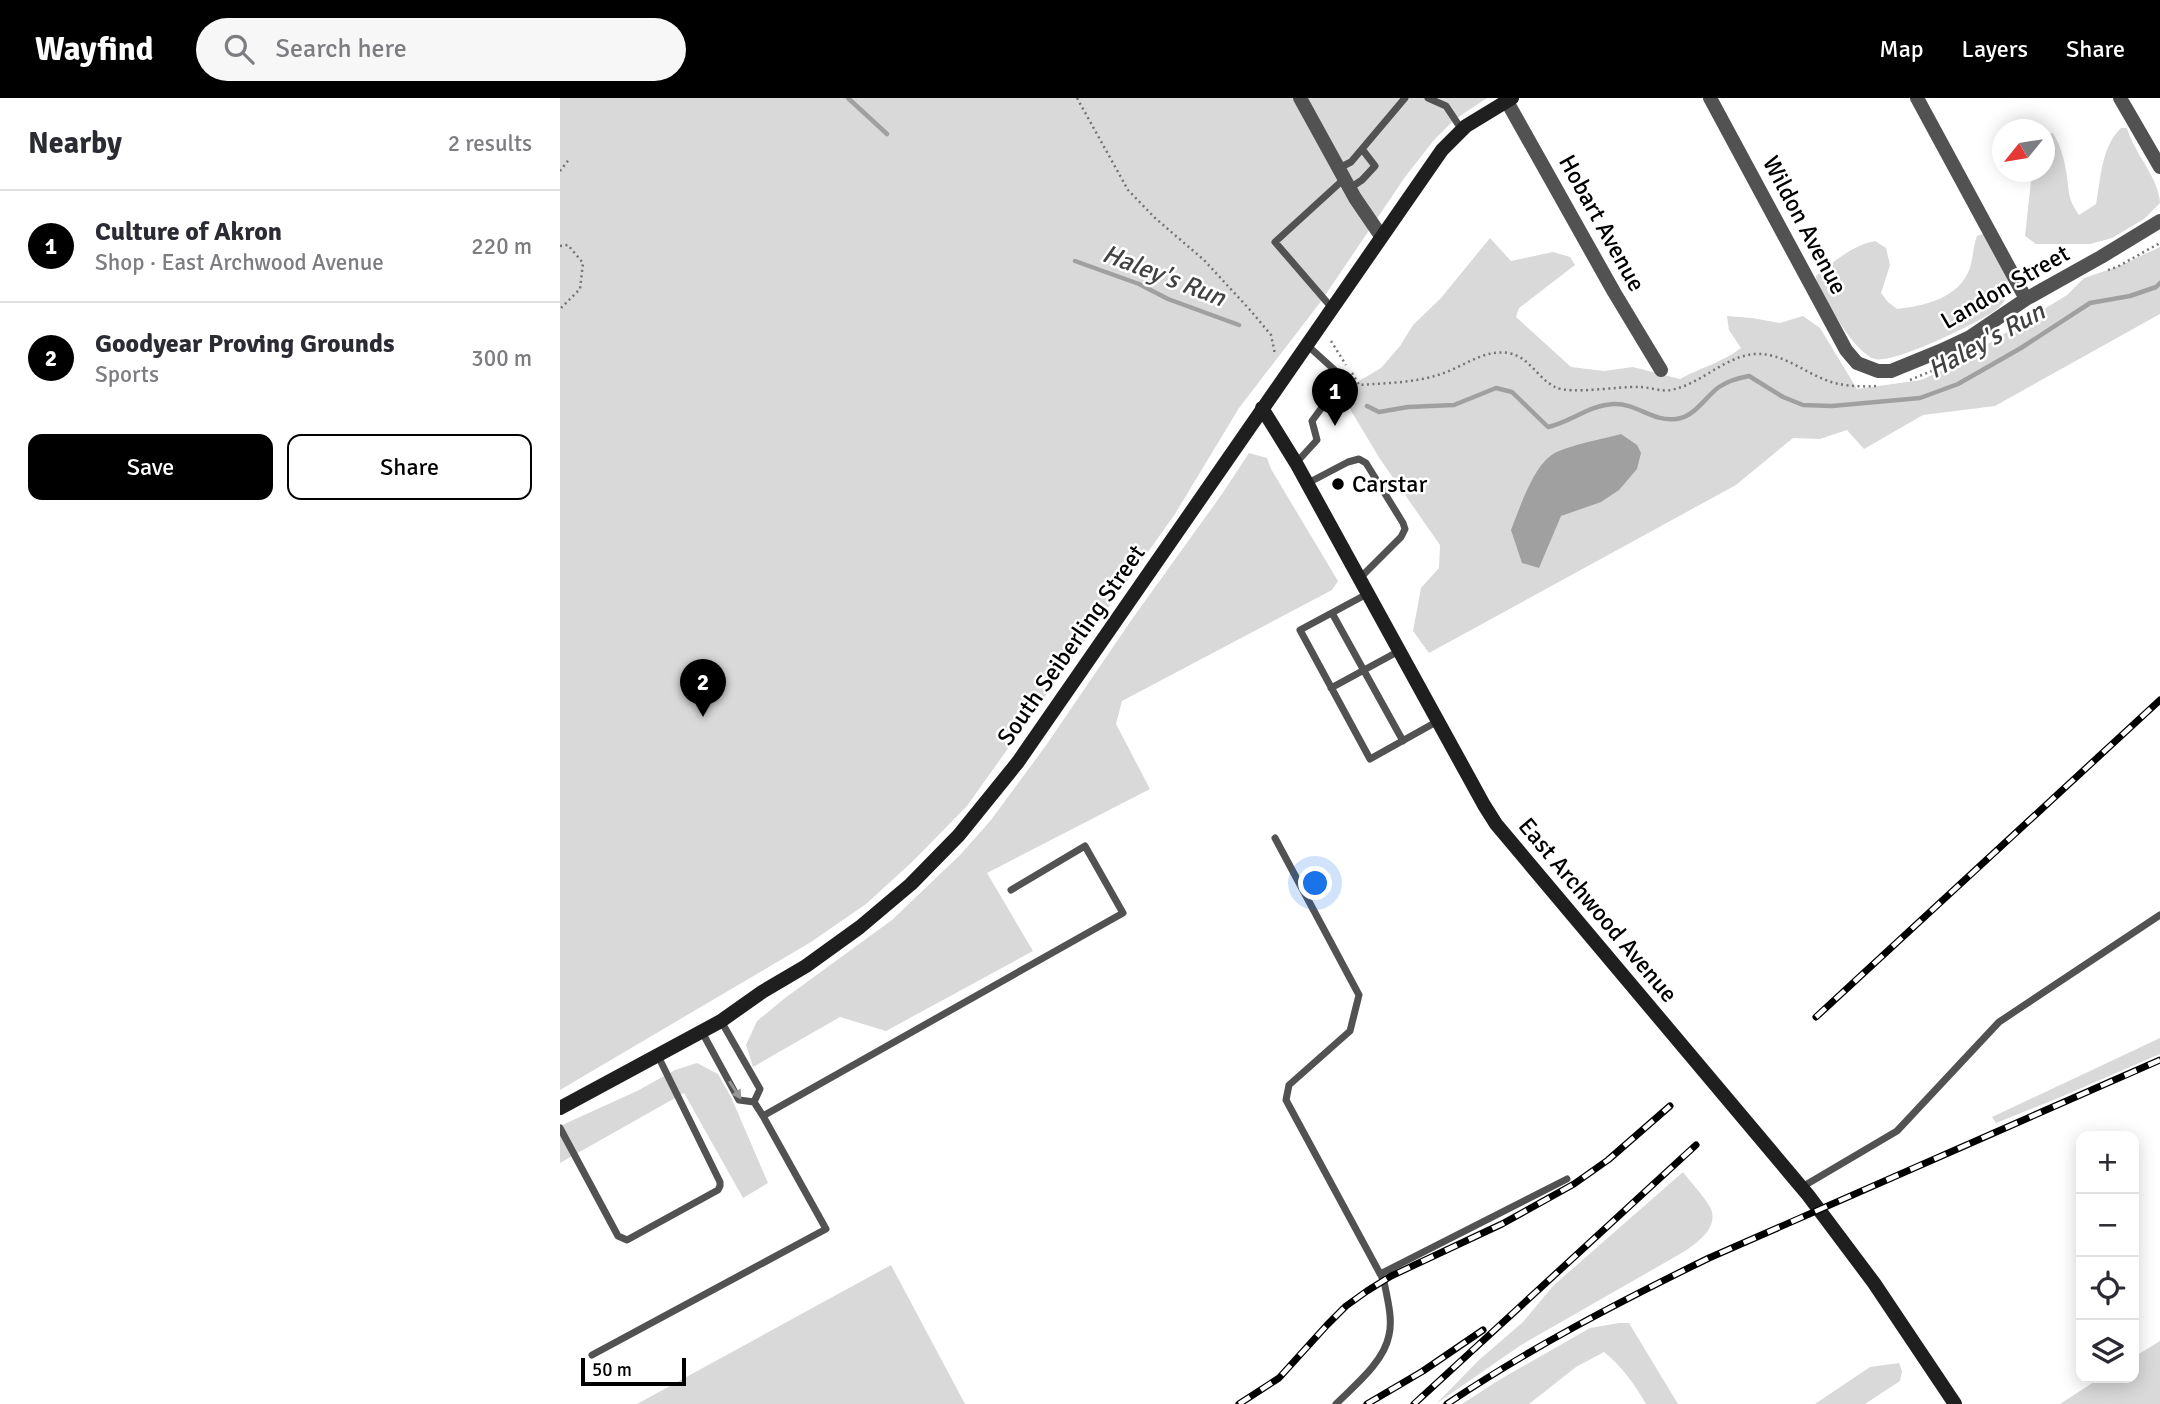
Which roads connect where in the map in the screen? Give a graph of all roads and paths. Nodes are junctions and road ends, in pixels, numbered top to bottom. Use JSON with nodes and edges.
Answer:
{"nodes":[{"id":1,"x":1077,"y":98,"type":"edge"},
{"id":2,"x":1300,"y":98,"type":"edge"},
{"id":3,"x":1405,"y":98,"type":"edge"},
{"id":4,"x":1428,"y":98,"type":"edge"},
{"id":5,"x":1710,"y":98,"type":"edge"},
{"id":6,"x":1917,"y":98,"type":"edge"},
{"id":7,"x":2120,"y":98,"type":"edge"},
{"id":8,"x":1508,"y":99,"type":"edge"},
{"id":9,"x":1461,"y":130,"type":"junction"},
{"id":10,"x":1362,"y":149,"type":"junction"},
{"id":11,"x":570,"y":158,"type":"dead end"},
{"id":12,"x":2160,"y":167,"type":"edge"},
{"id":13,"x":560,"y":171,"type":"edge"},
{"id":14,"x":1344,"y":178,"type":"junction"},
{"id":15,"x":2160,"y":222,"type":"edge"},
{"id":16,"x":1381,"y":236,"type":"junction"},
{"id":17,"x":2160,"y":243,"type":"edge"},
{"id":18,"x":560,"y":246,"type":"edge"},
{"id":19,"x":2106,"y":271,"type":"dead end"},
{"id":20,"x":2026,"y":299,"type":"junction"},
{"id":21,"x":1332,"y":308,"type":"junction"},
{"id":22,"x":560,"y":309,"type":"edge"},
{"id":23,"x":1331,"y":341,"type":"dead end"},
{"id":24,"x":1307,"y":345,"type":"junction"},
{"id":25,"x":1275,"y":354,"type":"dead end"},
{"id":26,"x":1866,"y":367,"type":"joint"},
{"id":27,"x":1661,"y":370,"type":"dead end"},
{"id":28,"x":1837,"y":384,"type":"dead end"},
{"id":29,"x":1262,"y":408,"type":"junction"},
{"id":30,"x":1296,"y":463,"type":"junction"},
{"id":31,"x":1307,"y":483,"type":"junction"},
{"id":32,"x":1359,"y":579,"type":"junction"},
{"id":33,"x":1367,"y":594,"type":"junction"},
{"id":34,"x":1332,"y":612,"type":"junction"},
{"id":35,"x":1399,"y":651,"type":"junction"},
{"id":36,"x":1364,"y":670,"type":"junction"},
{"id":37,"x":1331,"y":688,"type":"junction"},
{"id":38,"x":1438,"y":721,"type":"junction"},
{"id":39,"x":1403,"y":741,"type":"junction"},
{"id":40,"x":1275,"y":838,"type":"dead end"},
{"id":41,"x":1011,"y":890,"type":"dead end"},
{"id":42,"x":2160,"y":915,"type":"edge"},
{"id":43,"x":721,"y":1021,"type":"junction"},
{"id":44,"x":702,"y":1031,"type":"junction"},
{"id":45,"x":658,"y":1056,"type":"junction"},
{"id":46,"x":754,"y":1102,"type":"junction"},
{"id":47,"x":560,"y":1108,"type":"edge"},
{"id":48,"x":763,"y":1116,"type":"junction"},
{"id":49,"x":560,"y":1128,"type":"edge"},
{"id":50,"x":1567,"y":1179,"type":"dead end"},
{"id":51,"x":1802,"y":1187,"type":"junction"},
{"id":52,"x":1380,"y":1274,"type":"junction"},
{"id":53,"x":592,"y":1355,"type":"dead end"},
{"id":54,"x":1336,"y":1404,"type":"edge"},
{"id":55,"x":1955,"y":1404,"type":"edge"}],
"edges":[{"from":1,"to":25,"type":"path"},
{"from":2,"to":14,"type":"street"},
{"from":3,"to":10,"type":"lane"},
{"from":4,"to":9,"type":"lane"},
{"from":5,"to":26,"type":"street","name":"Wildon Avenue"},
{"from":6,"to":20,"type":"street"},
{"from":7,"to":12,"type":"street"},
{"from":8,"to":9,"type":"main road","name":"South Seiberling Street"},
{"from":8,"to":27,"type":"street","name":"Hobart Avenue"},
{"from":9,"to":16,"type":"main road","name":"South Seiberling Street"},
{"from":10,"to":14,"type":"lane"},
{"from":10,"to":14,"type":"lane"},
{"from":11,"to":13,"type":"path"},
{"from":14,"to":16,"type":"street"},
{"from":14,"to":21,"type":"lane"},
{"from":15,"to":20,"type":"street","name":"Landon Street"},
{"from":16,"to":21,"type":"main road","name":"South Seiberling Street"},
{"from":17,"to":19,"type":"path"},
{"from":18,"to":22,"type":"path"},
{"from":20,"to":26,"type":"street","name":"Landon Street"},
{"from":21,"to":24,"type":"main road","name":"South Seiberling Street"},
{"from":23,"to":28,"type":"path"},
{"from":24,"to":29,"type":"main road","name":"South Seiberling Street"},
{"from":24,"to":30,"type":"lane"},
{"from":29,"to":30,"type":"main road","name":"East Archwood Avenue"},
{"from":29,"to":43,"type":"main road","name":"South Seiberling Street"},
{"from":30,"to":31,"type":"main road","name":"East Archwood Avenue"},
{"from":31,"to":32,"type":"main road","name":"East Archwood Avenue"},
{"from":31,"to":32,"type":"lane"},
{"from":32,"to":33,"type":"main road","name":"East Archwood Avenue"},
{"from":33,"to":34,"type":"lane"},
{"from":33,"to":35,"type":"main road","name":"East Archwood Avenue"},
{"from":34,"to":36,"type":"lane"},
{"from":34,"to":37,"type":"lane"},
{"from":35,"to":36,"type":"lane"},
{"from":35,"to":38,"type":"main road","name":"East Archwood Avenue"},
{"from":36,"to":37,"type":"lane"},
{"from":36,"to":39,"type":"lane"},
{"from":37,"to":39,"type":"lane"},
{"from":38,"to":39,"type":"lane"},
{"from":38,"to":51,"type":"main road","name":"East Archwood Avenue"},
{"from":40,"to":52,"type":"lane"},
{"from":41,"to":48,"type":"lane"},
{"from":42,"to":51,"type":"lane"},
{"from":43,"to":44,"type":"main road","name":"South Seiberling Street"},
{"from":43,"to":46,"type":"lane"},
{"from":44,"to":45,"type":"main road","name":"South Seiberling Street"},
{"from":44,"to":46,"type":"lane","one_way":true},
{"from":45,"to":47,"type":"main road","name":"South Seiberling Street"},
{"from":45,"to":49,"type":"lane"},
{"from":46,"to":48,"type":"lane"},
{"from":48,"to":53,"type":"lane"},
{"from":50,"to":52,"type":"lane"},
{"from":51,"to":55,"type":"main road","name":"East Archwood Avenue"},
{"from":52,"to":54,"type":"lane"}]}
